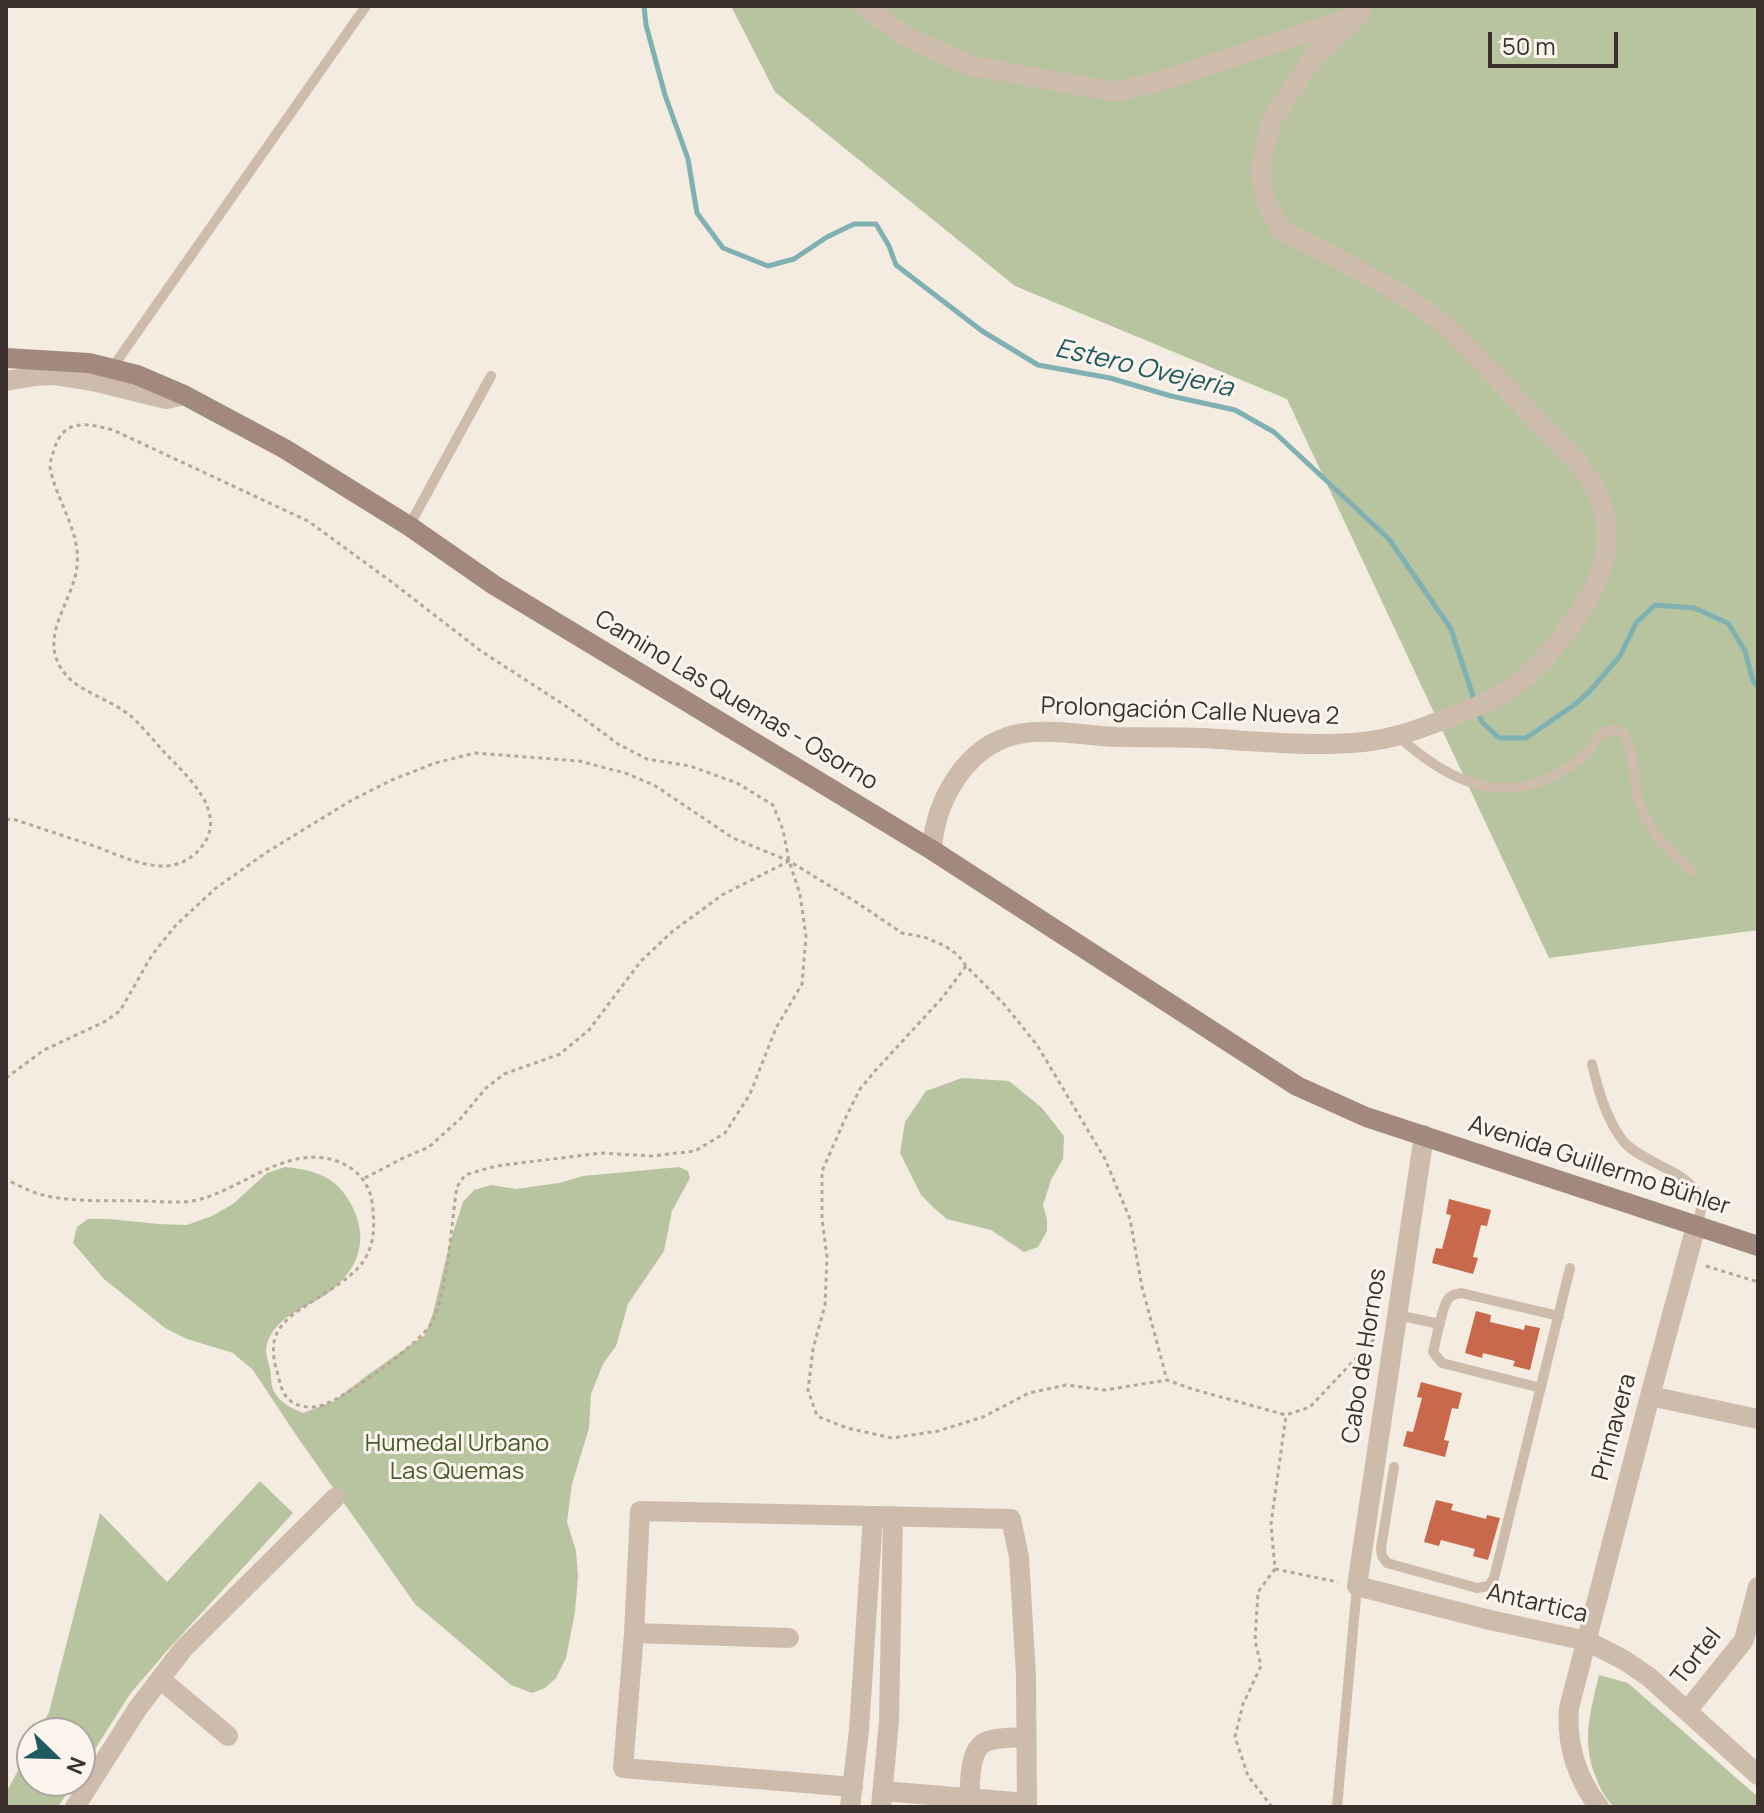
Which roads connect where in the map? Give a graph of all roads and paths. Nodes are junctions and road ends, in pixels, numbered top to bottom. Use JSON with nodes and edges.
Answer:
{"nodes":[{"id":1,"x":366,"y":6,"type":"edge"},
{"id":2,"x":863,"y":6,"type":"edge"},
{"id":3,"x":1360,"y":11,"type":"edge"},
{"id":4,"x":6,"y":358,"type":"edge"},
{"id":5,"x":112,"y":368,"type":"junction"},
{"id":6,"x":491,"y":376,"type":"dead end"},
{"id":7,"x":6,"y":381,"type":"edge"},
{"id":8,"x":184,"y":395,"type":"junction"},
{"id":9,"x":409,"y":526,"type":"junction"},
{"id":10,"x":1399,"y":737,"type":"junction"},
{"id":11,"x":6,"y":819,"type":"edge"},
{"id":12,"x":932,"y":850,"type":"junction"},
{"id":13,"x":789,"y":861,"type":"junction"},
{"id":14,"x":1691,"y":871,"type":"dead end"},
{"id":15,"x":966,"y":966,"type":"junction"},
{"id":16,"x":1592,"y":1064,"type":"dead end"},
{"id":17,"x":6,"y":1078,"type":"edge"},
{"id":18,"x":1424,"y":1135,"type":"junction"},
{"id":19,"x":364,"y":1178,"type":"junction"},
{"id":20,"x":6,"y":1180,"type":"edge"},
{"id":21,"x":1696,"y":1226,"type":"junction"},
{"id":22,"x":1758,"y":1246,"type":"edge"},
{"id":23,"x":1687,"y":1260,"type":"junction"},
{"id":24,"x":1570,"y":1268,"type":"dead end"},
{"id":25,"x":1758,"y":1282,"type":"edge"},
{"id":26,"x":1397,"y":1315,"type":"junction"},
{"id":27,"x":1559,"y":1316,"type":"junction"},
{"id":28,"x":1440,"y":1324,"type":"junction"},
{"id":29,"x":1377,"y":1336,"type":"dead end"},
{"id":30,"x":1167,"y":1380,"type":"junction"},
{"id":31,"x":1541,"y":1388,"type":"junction"},
{"id":32,"x":1650,"y":1396,"type":"junction"},
{"id":33,"x":1286,"y":1415,"type":"junction"},
{"id":34,"x":1758,"y":1419,"type":"edge"},
{"id":35,"x":1394,"y":1467,"type":"dead end"},
{"id":36,"x":335,"y":1498,"type":"dead end"},
{"id":37,"x":883,"y":1516,"type":"junction"},
{"id":38,"x":1275,"y":1569,"type":"junction"},
{"id":39,"x":1357,"y":1586,"type":"junction"},
{"id":40,"x":1758,"y":1587,"type":"edge"},
{"id":41,"x":634,"y":1633,"type":"junction"},
{"id":42,"x":789,"y":1638,"type":"dead end"},
{"id":43,"x":1587,"y":1641,"type":"junction"},
{"id":44,"x":160,"y":1679,"type":"junction"},
{"id":45,"x":1687,"y":1711,"type":"junction"},
{"id":46,"x":228,"y":1736,"type":"dead end"},
{"id":47,"x":1026,"y":1737,"type":"junction"},
{"id":48,"x":1758,"y":1775,"type":"edge"},
{"id":49,"x":851,"y":1797,"type":"edge"},
{"id":50,"x":969,"y":1798,"type":"junction"},
{"id":51,"x":882,"y":1799,"type":"edge"},
{"id":52,"x":1027,"y":1805,"type":"edge"},
{"id":53,"x":75,"y":1807,"type":"edge"},
{"id":54,"x":1272,"y":1807,"type":"edge"},
{"id":55,"x":1337,"y":1807,"type":"edge"},
{"id":56,"x":1599,"y":1807,"type":"edge"}],
"edges":[{"from":1,"to":5,"type":"lane"},
{"from":2,"to":3,"type":"street"},
{"from":3,"to":10,"type":"street","name":"Prolongación Calle Nueva 2"},
{"from":4,"to":5,"type":"main road","name":"Camino Las Quemas - Osorno"},
{"from":5,"to":8,"type":"main road","name":"Camino Las Quemas - Osorno"},
{"from":6,"to":9,"type":"lane"},
{"from":7,"to":8,"type":"street"},
{"from":8,"to":9,"type":"main road","name":"Camino Las Quemas - Osorno"},
{"from":9,"to":12,"type":"main road","name":"Camino Las Quemas - Osorno"},
{"from":10,"to":12,"type":"street","name":"Prolongación Calle Nueva 2"},
{"from":10,"to":14,"type":"lane"},
{"from":11,"to":13,"type":"path"},
{"from":12,"to":18,"type":"main road","name":"Camino Las Quemas - Osorno"},
{"from":13,"to":15,"type":"path"},
{"from":13,"to":17,"type":"path"},
{"from":13,"to":19,"type":"path"},
{"from":13,"to":19,"type":"path"},
{"from":15,"to":30,"type":"path"},
{"from":15,"to":30,"type":"path"},
{"from":16,"to":21,"type":"lane"},
{"from":18,"to":21,"type":"main road","name":"Avenida Guillermo Bühler"},
{"from":18,"to":26,"type":"street","name":"Cabo de Hornos"},
{"from":19,"to":20,"type":"path"},
{"from":21,"to":22,"type":"main road","name":"Avenida Guillermo Bühler"},
{"from":21,"to":23,"type":"street","name":"Primavera"},
{"from":23,"to":25,"type":"path"},
{"from":23,"to":32,"type":"street","name":"Primavera"},
{"from":24,"to":27,"type":"lane"},
{"from":26,"to":28,"type":"lane"},
{"from":26,"to":39,"type":"street","name":"Cabo de Hornos"},
{"from":27,"to":28,"type":"lane"},
{"from":27,"to":31,"type":"lane"},
{"from":28,"to":31,"type":"lane"},
{"from":29,"to":33,"type":"path"},
{"from":30,"to":33,"type":"path"},
{"from":31,"to":35,"type":"lane"},
{"from":32,"to":34,"type":"street"},
{"from":32,"to":43,"type":"street","name":"Primavera"},
{"from":33,"to":38,"type":"path"},
{"from":36,"to":44,"type":"street"},
{"from":37,"to":41,"type":"street"},
{"from":37,"to":47,"type":"street"},
{"from":37,"to":49,"type":"street"},
{"from":37,"to":51,"type":"street"},
{"from":38,"to":39,"type":"path"},
{"from":38,"to":54,"type":"path"},
{"from":39,"to":43,"type":"street","name":"Antartica"},
{"from":39,"to":55,"type":"lane"},
{"from":40,"to":45,"type":"street","name":"Tortel"},
{"from":41,"to":42,"type":"street"},
{"from":41,"to":49,"type":"street"},
{"from":43,"to":45,"type":"street","name":"Antartica"},
{"from":43,"to":56,"type":"street","name":"Primavera"},
{"from":44,"to":46,"type":"street"},
{"from":44,"to":53,"type":"street"},
{"from":45,"to":48,"type":"street","name":"Antartica"},
{"from":47,"to":50,"type":"street"},
{"from":47,"to":52,"type":"street"},
{"from":50,"to":51,"type":"street"},
{"from":50,"to":52,"type":"street"}]}
